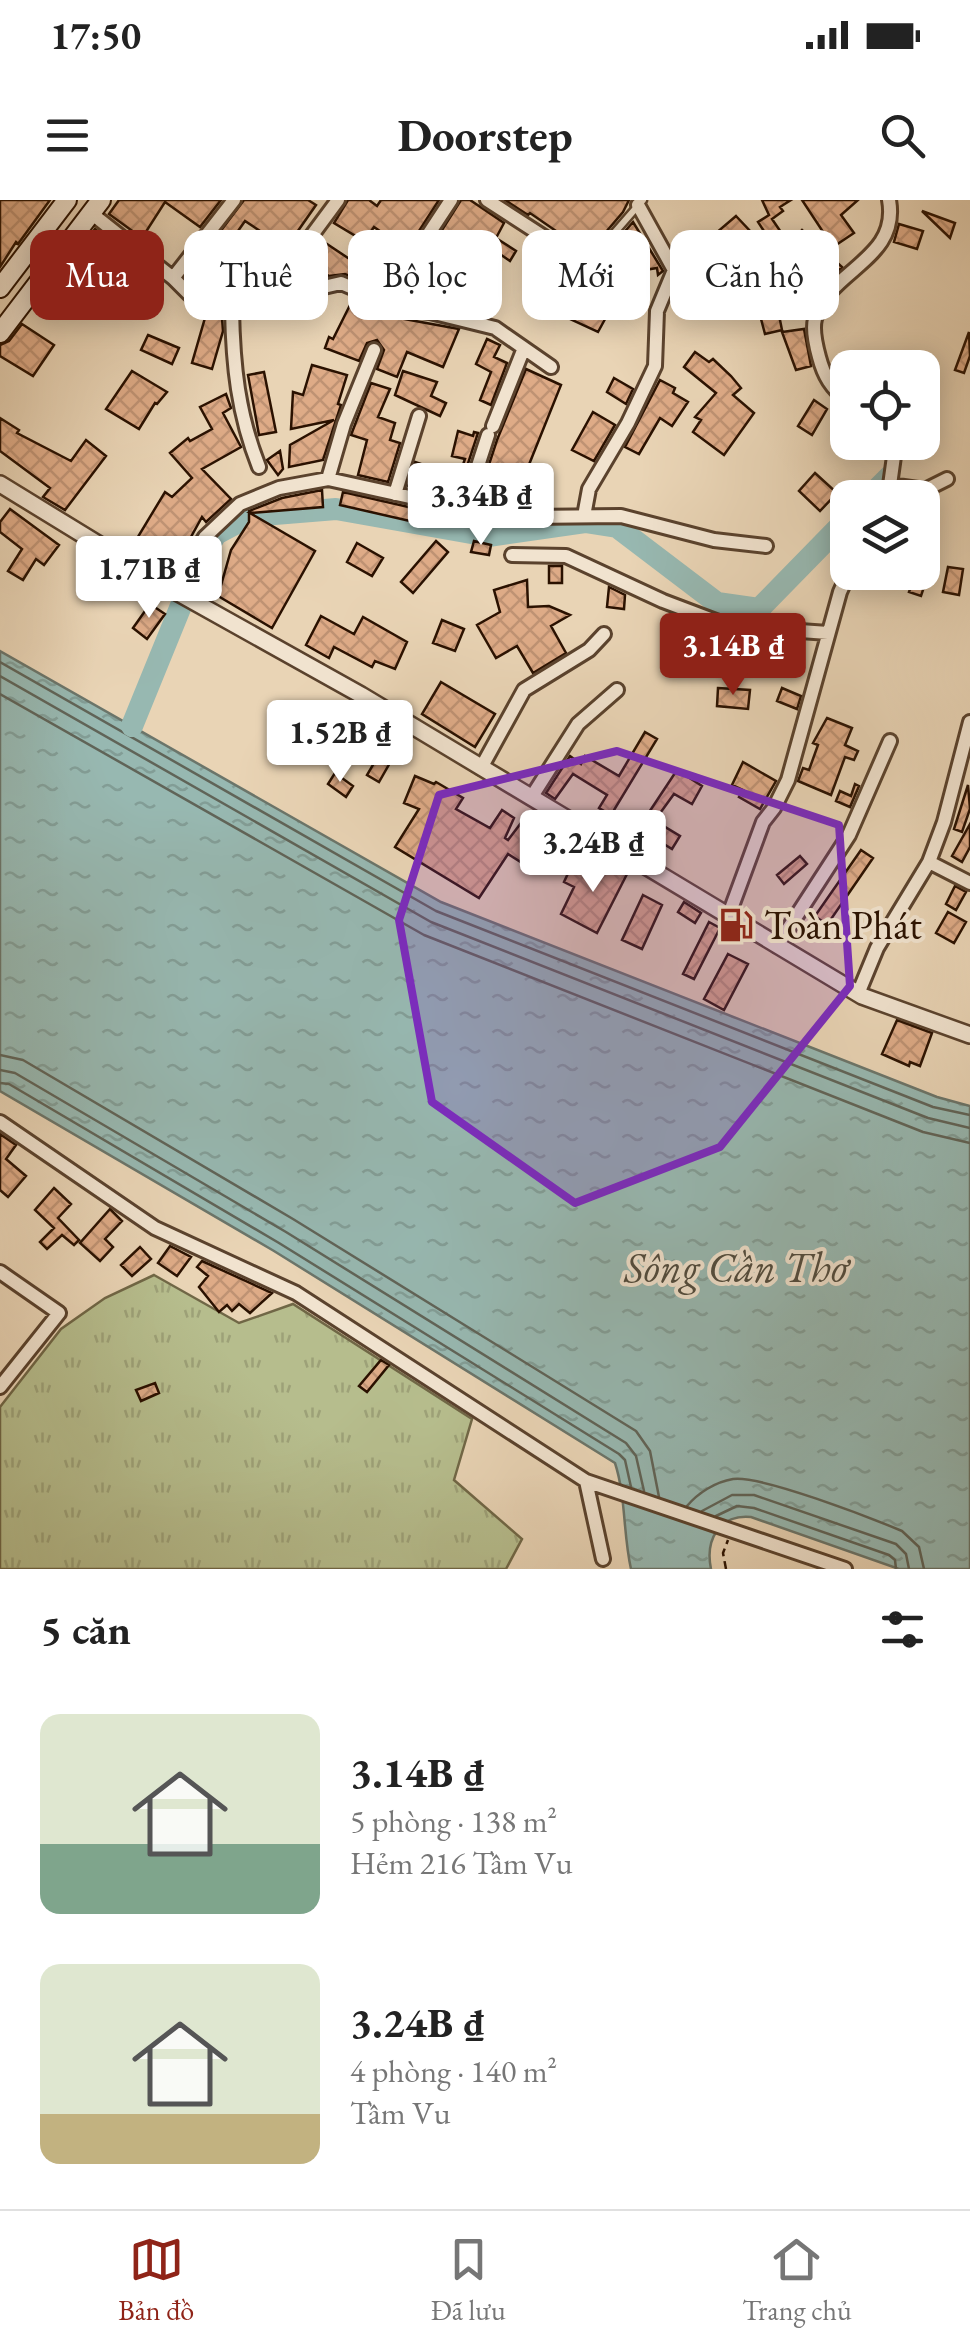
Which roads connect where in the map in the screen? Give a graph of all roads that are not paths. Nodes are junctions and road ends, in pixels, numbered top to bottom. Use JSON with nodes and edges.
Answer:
{"nodes":[{"id":1,"x":58,"y":200,"type":"edge"},
{"id":2,"x":67,"y":200,"type":"edge"},
{"id":3,"x":234,"y":200,"type":"edge"},
{"id":4,"x":338,"y":200,"type":"edge"},
{"id":5,"x":451,"y":200,"type":"edge"},
{"id":6,"x":487,"y":200,"type":"edge"},
{"id":7,"x":889,"y":200,"type":"edge"},
{"id":8,"x":641,"y":202,"type":"edge"},
{"id":9,"x":94,"y":204,"type":"edge"},
{"id":10,"x":316,"y":230,"type":"edge"},
{"id":11,"x":431,"y":230,"type":"edge"},
{"id":12,"x":533,"y":230,"type":"edge"},
{"id":13,"x":616,"y":230,"type":"edge"},
{"id":14,"x":0,"y":277,"type":"edge"},
{"id":15,"x":173,"y":278,"type":"junction"},
{"id":16,"x":328,"y":287,"type":"edge"},
{"id":17,"x":0,"y":288,"type":"edge"},
{"id":18,"x":184,"y":289,"type":"edge"},
{"id":19,"x":0,"y":316,"type":"edge"},
{"id":20,"x":233,"y":320,"type":"edge"},
{"id":21,"x":0,"y":333,"type":"edge"},
{"id":22,"x":524,"y":348,"type":"junction"},
{"id":23,"x":374,"y":350,"type":"dead end"},
{"id":24,"x":552,"y":367,"type":"dead end"},
{"id":25,"x":830,"y":382,"type":"edge"},
{"id":26,"x":419,"y":416,"type":"dead end"},
{"id":27,"x":259,"y":467,"type":"dead end"},
{"id":28,"x":328,"y":479,"type":"junction"},
{"id":29,"x":947,"y":479,"type":"dead end"},
{"id":30,"x":940,"y":482,"type":"edge"},
{"id":31,"x":0,"y":484,"type":"edge"},
{"id":32,"x":396,"y":494,"type":"junction"},
{"id":33,"x":464,"y":509,"type":"junction"},
{"id":34,"x":584,"y":516,"type":"junction"},
{"id":35,"x":766,"y":546,"type":"dead end"},
{"id":36,"x":512,"y":555,"type":"dead end"},
{"id":37,"x":174,"y":590,"type":"junction"},
{"id":38,"x":841,"y":590,"type":"edge"},
{"id":39,"x":828,"y":633,"type":"junction"},
{"id":40,"x":604,"y":634,"type":"dead end"},
{"id":41,"x":617,"y":690,"type":"dead end"},
{"id":42,"x":970,"y":722,"type":"edge"},
{"id":43,"x":890,"y":741,"type":"dead end"},
{"id":44,"x":481,"y":768,"type":"junction"},
{"id":45,"x":531,"y":798,"type":"junction"},
{"id":46,"x":929,"y":862,"type":"junction"},
{"id":47,"x":970,"y":883,"type":"edge"},
{"id":48,"x":728,"y":918,"type":"junction"},
{"id":49,"x":776,"y":946,"type":"junction"},
{"id":50,"x":858,"y":994,"type":"junction"},
{"id":51,"x":970,"y":1035,"type":"edge"},
{"id":52,"x":0,"y":1122,"type":"edge"},
{"id":53,"x":0,"y":1272,"type":"edge"},
{"id":54,"x":0,"y":1387,"type":"edge"},
{"id":55,"x":586,"y":1480,"type":"junction"},
{"id":56,"x":607,"y":1564,"type":"edge"},
{"id":57,"x":845,"y":1569,"type":"edge"}],
"edges":[{"from":1,"to":14,"type":"main road"},
{"from":2,"to":17,"type":"main road"},
{"from":3,"to":15,"type":"street"},
{"from":4,"to":10,"type":"street"},
{"from":5,"to":11,"type":"street"},
{"from":6,"to":12,"type":"street"},
{"from":7,"to":25,"type":"street"},
{"from":8,"to":13,"type":"lane"},
{"from":8,"to":34,"type":"street"},
{"from":9,"to":15,"type":"street"},
{"from":9,"to":19,"type":"main road"},
{"from":9,"to":21,"type":"main road"},
{"from":15,"to":18,"type":"street"},
{"from":16,"to":22,"type":"street"},
{"from":20,"to":27,"type":"street"},
{"from":22,"to":24,"type":"street"},
{"from":22,"to":33,"type":"street"},
{"from":23,"to":28,"type":"street"},
{"from":26,"to":32,"type":"street"},
{"from":28,"to":32,"type":"street"},
{"from":28,"to":37,"type":"street"},
{"from":29,"to":30,"type":"street"},
{"from":31,"to":37,"type":"street"},
{"from":32,"to":33,"type":"street"},
{"from":33,"to":34,"type":"street"},
{"from":34,"to":35,"type":"street"},
{"from":36,"to":39,"type":"street"},
{"from":37,"to":44,"type":"street"},
{"from":38,"to":39,"type":"street"},
{"from":39,"to":48,"type":"street"},
{"from":40,"to":44,"type":"street"},
{"from":41,"to":45,"type":"street"},
{"from":42,"to":46,"type":"street"},
{"from":43,"to":49,"type":"street"},
{"from":44,"to":45,"type":"street"},
{"from":45,"to":48,"type":"street"},
{"from":46,"to":47,"type":"street"},
{"from":46,"to":50,"type":"street"},
{"from":48,"to":49,"type":"street"},
{"from":49,"to":50,"type":"street"},
{"from":50,"to":51,"type":"street"},
{"from":52,"to":55,"type":"street"},
{"from":53,"to":54,"type":"street"},
{"from":55,"to":56,"type":"street"},
{"from":55,"to":57,"type":"street"}]}
